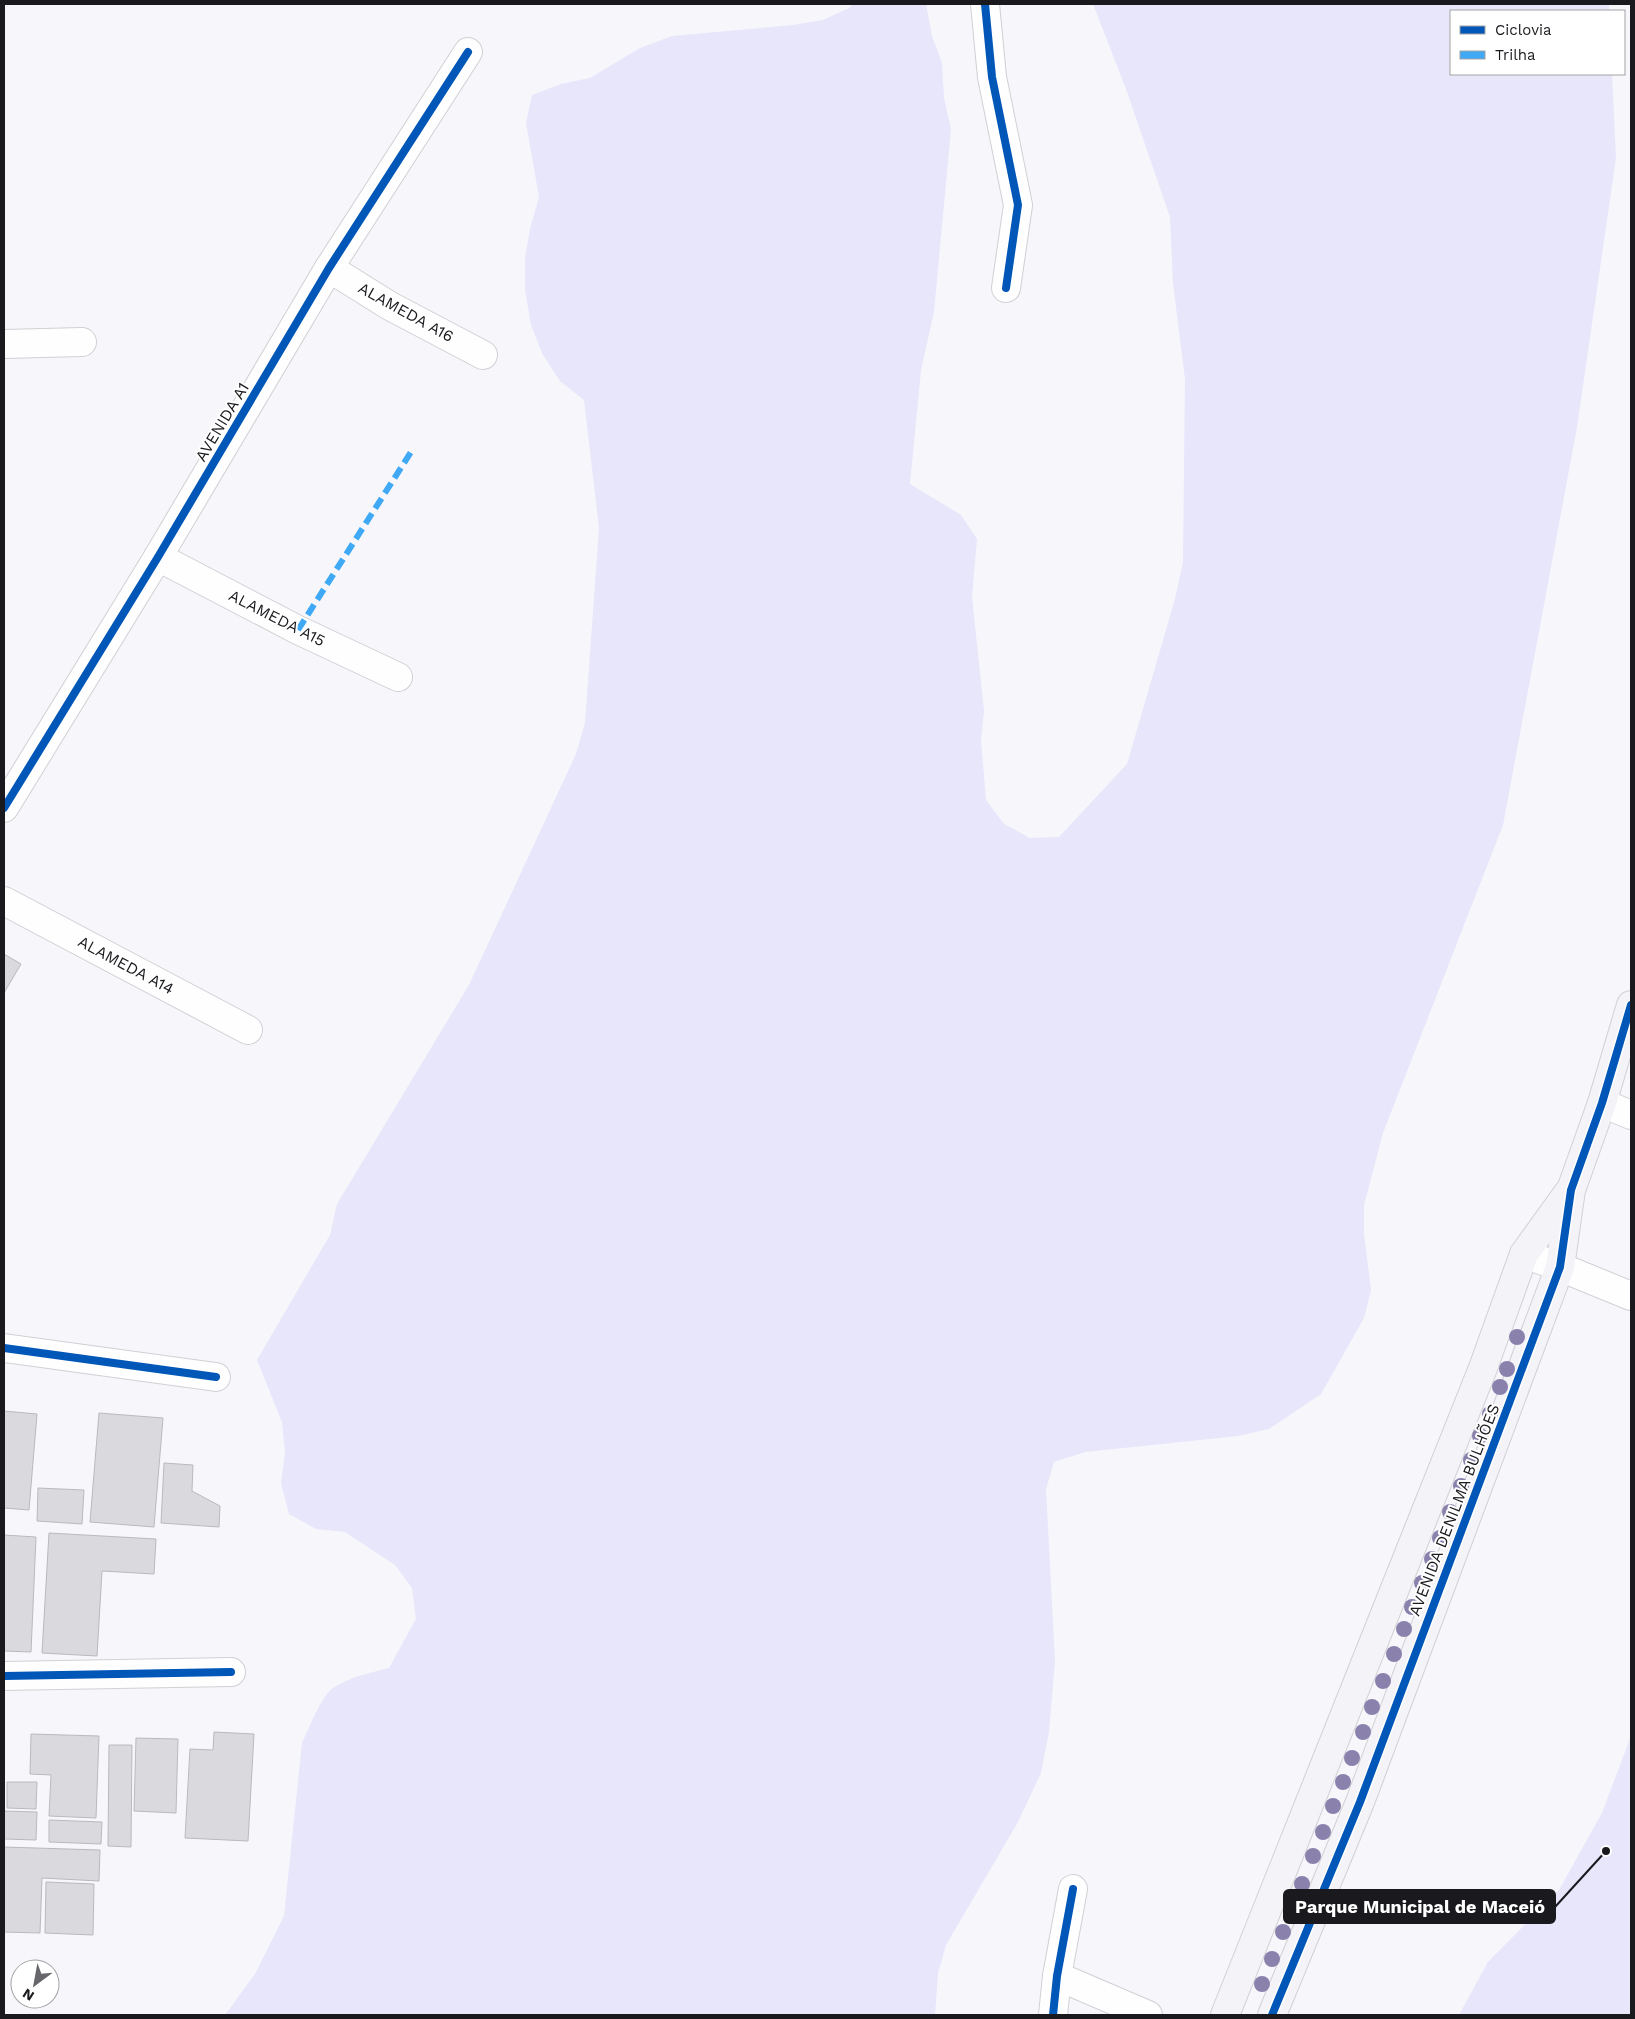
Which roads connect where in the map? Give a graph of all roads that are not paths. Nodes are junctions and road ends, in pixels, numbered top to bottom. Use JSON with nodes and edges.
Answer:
{"nodes":[{"id":1,"x":985,"y":4,"type":"edge"},
{"id":2,"x":468,"y":52,"type":"dead end"},
{"id":3,"x":329,"y":268,"type":"junction"},
{"id":4,"x":1006,"y":288,"type":"dead end"},
{"id":5,"x":82,"y":342,"type":"dead end"},
{"id":6,"x":4,"y":344,"type":"edge"},
{"id":7,"x":483,"y":355,"type":"dead end"},
{"id":8,"x":158,"y":557,"type":"junction"},
{"id":9,"x":398,"y":677,"type":"dead end"},
{"id":10,"x":4,"y":808,"type":"edge"},
{"id":11,"x":4,"y":901,"type":"edge"},
{"id":12,"x":1631,"y":1005,"type":"edge"},
{"id":13,"x":248,"y":1030,"type":"dead end"},
{"id":14,"x":1602,"y":1102,"type":"junction"},
{"id":15,"x":1631,"y":1115,"type":"edge"},
{"id":16,"x":1571,"y":1190,"type":"junction"},
{"id":17,"x":1524,"y":1254,"type":"junction"},
{"id":18,"x":1560,"y":1267,"type":"junction"},
{"id":19,"x":1631,"y":1296,"type":"edge"},
{"id":20,"x":4,"y":1348,"type":"edge"},
{"id":21,"x":216,"y":1377,"type":"dead end"},
{"id":22,"x":231,"y":1672,"type":"dead end"},
{"id":23,"x":4,"y":1676,"type":"edge"},
{"id":24,"x":1073,"y":1889,"type":"dead end"},
{"id":25,"x":1057,"y":1976,"type":"junction"},
{"id":26,"x":1053,"y":2015,"type":"edge"},
{"id":27,"x":1148,"y":2015,"type":"edge"},
{"id":28,"x":1225,"y":2015,"type":"edge"},
{"id":29,"x":1272,"y":2015,"type":"edge"}],
"edges":[{"from":1,"to":4,"type":"street"},
{"from":2,"to":3,"type":"street","name":"AVENIDA A1"},
{"from":3,"to":7,"type":"street","name":"ALAMEDA A16"},
{"from":3,"to":8,"type":"street","name":"AVENIDA A1"},
{"from":5,"to":6,"type":"street"},
{"from":8,"to":9,"type":"street","name":"ALAMEDA A15"},
{"from":8,"to":10,"type":"street","name":"AVENIDA A1"},
{"from":11,"to":13,"type":"street","name":"ALAMEDA A14"},
{"from":12,"to":14,"type":"street","name":"AVENIDA DENILMA BULHÕES"},
{"from":14,"to":15,"type":"street"},
{"from":14,"to":16,"type":"street","name":"AVENIDA DENILMA BULHÕES"},
{"from":16,"to":17,"type":"street","name":"AVENIDA DENILMA BULHÕES"},
{"from":16,"to":18,"type":"street","name":"AVENIDA DENILMA BULHÕES"},
{"from":17,"to":18,"type":"street"},
{"from":17,"to":28,"type":"street","name":"AVENIDA DENILMA BULHÕES"},
{"from":18,"to":19,"type":"street"},
{"from":18,"to":29,"type":"street","name":"AVENIDA DENILMA BULHÕES"},
{"from":20,"to":21,"type":"street"},
{"from":22,"to":23,"type":"street"},
{"from":24,"to":25,"type":"street"},
{"from":25,"to":26,"type":"street"},
{"from":25,"to":27,"type":"street"}]}
